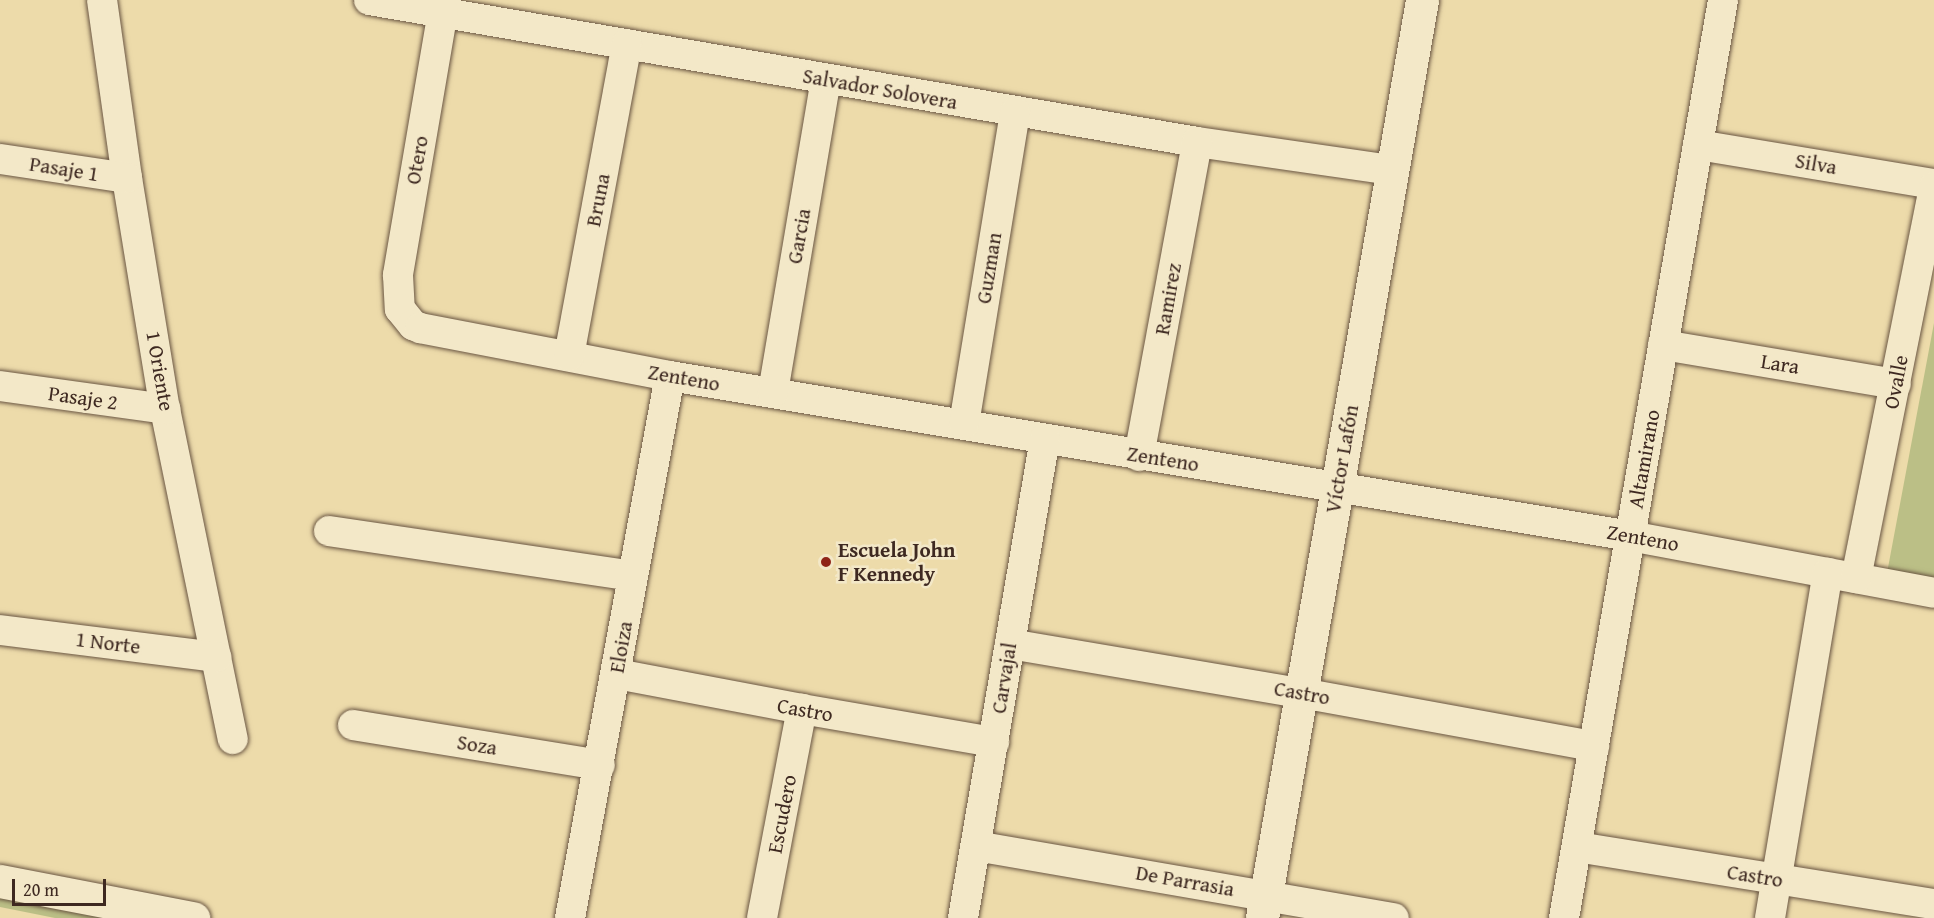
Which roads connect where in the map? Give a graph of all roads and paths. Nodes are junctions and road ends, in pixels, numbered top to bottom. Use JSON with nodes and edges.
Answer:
{"nodes":[{"id":1,"x":102,"y":0,"type":"edge"},
{"id":2,"x":369,"y":0,"type":"edge"},
{"id":3,"x":1422,"y":0,"type":"edge"},
{"id":4,"x":1723,"y":0,"type":"edge"},
{"id":5,"x":443,"y":11,"type":"junction"},
{"id":6,"x":627,"y":44,"type":"junction"},
{"id":7,"x":826,"y":80,"type":"junction"},
{"id":8,"x":1015,"y":112,"type":"junction"},
{"id":9,"x":1197,"y":142,"type":"junction"},
{"id":10,"x":1698,"y":144,"type":"junction"},
{"id":11,"x":0,"y":159,"type":"edge"},
{"id":12,"x":1392,"y":170,"type":"junction"},
{"id":13,"x":128,"y":178,"type":"junction"},
{"id":14,"x":1934,"y":186,"type":"edge"},
{"id":15,"x":400,"y":309,"type":"joint"},
{"id":16,"x":1663,"y":345,"type":"junction"},
{"id":17,"x":568,"y":356,"type":"junction"},
{"id":18,"x":670,"y":376,"type":"junction"},
{"id":19,"x":1896,"y":384,"type":"junction"},
{"id":20,"x":0,"y":386,"type":"edge"},
{"id":21,"x":772,"y":392,"type":"junction"},
{"id":22,"x":165,"y":409,"type":"junction"},
{"id":23,"x":964,"y":424,"type":"junction"},
{"id":24,"x":1045,"y":438,"type":"junction"},
{"id":25,"x":1139,"y":456,"type":"junction"},
{"id":26,"x":1337,"y":486,"type":"junction"},
{"id":27,"x":329,"y":531,"type":"dead end"},
{"id":28,"x":1630,"y":536,"type":"junction"},
{"id":29,"x":1842,"y":575,"type":"junction"},
{"id":30,"x":633,"y":576,"type":"junction"},
{"id":31,"x":1934,"y":593,"type":"edge"},
{"id":32,"x":0,"y":630,"type":"edge"},
{"id":33,"x":1010,"y":645,"type":"junction"},
{"id":34,"x":216,"y":657,"type":"junction"},
{"id":35,"x":617,"y":674,"type":"junction"},
{"id":36,"x":1301,"y":693,"type":"junction"},
{"id":37,"x":802,"y":710,"type":"junction"},
{"id":38,"x":353,"y":725,"type":"dead end"},
{"id":39,"x":233,"y":739,"type":"dead end"},
{"id":40,"x":994,"y":742,"type":"junction"},
{"id":41,"x":1594,"y":746,"type":"junction"},
{"id":42,"x":600,"y":765,"type":"junction"},
{"id":43,"x":976,"y":846,"type":"junction"},
{"id":44,"x":1577,"y":847,"type":"junction"},
{"id":45,"x":1777,"y":879,"type":"junction"},
{"id":46,"x":0,"y":881,"type":"edge"},
{"id":47,"x":1934,"y":904,"type":"edge"},
{"id":48,"x":1264,"y":907,"type":"edge"},
{"id":49,"x":193,"y":918,"type":"edge"},
{"id":50,"x":570,"y":918,"type":"edge"},
{"id":51,"x":762,"y":918,"type":"edge"},
{"id":52,"x":963,"y":918,"type":"edge"},
{"id":53,"x":1394,"y":918,"type":"edge"},
{"id":54,"x":1564,"y":918,"type":"edge"},
{"id":55,"x":1770,"y":918,"type":"edge"}],
"edges":[{"from":1,"to":13,"type":"street","name":"1 Oriente"},
{"from":2,"to":5,"type":"street","name":"Salvador Solovera"},
{"from":3,"to":12,"type":"street","name":"Víctor Lafón"},
{"from":4,"to":10,"type":"street","name":"Altamirano"},
{"from":5,"to":6,"type":"street","name":"Salvador Solovera"},
{"from":5,"to":15,"type":"street","name":"Otero"},
{"from":6,"to":7,"type":"street","name":"Salvador Solovera"},
{"from":6,"to":17,"type":"street","name":"Bruna"},
{"from":7,"to":8,"type":"street","name":"Salvador Solovera"},
{"from":7,"to":21,"type":"street","name":"Garcia"},
{"from":8,"to":9,"type":"street","name":"Salvador Solovera"},
{"from":8,"to":23,"type":"street","name":"Guzman"},
{"from":9,"to":12,"type":"street","name":"Salvador Solovera"},
{"from":9,"to":25,"type":"street","name":"Ramirez"},
{"from":10,"to":14,"type":"street","name":"Silva"},
{"from":10,"to":16,"type":"street","name":"Altamirano"},
{"from":11,"to":13,"type":"street","name":"Pasaje 1"},
{"from":12,"to":26,"type":"street","name":"Víctor Lafón"},
{"from":13,"to":22,"type":"street","name":"1 Oriente"},
{"from":14,"to":19,"type":"street","name":"Ovalle"},
{"from":15,"to":17,"type":"street","name":"Zenteno"},
{"from":16,"to":19,"type":"street","name":"Lara"},
{"from":16,"to":28,"type":"street","name":"Altamirano"},
{"from":17,"to":18,"type":"street","name":"Zenteno"},
{"from":18,"to":21,"type":"street","name":"Zenteno"},
{"from":18,"to":30,"type":"street","name":"Eloiza"},
{"from":19,"to":29,"type":"street","name":"Ovalle"},
{"from":20,"to":22,"type":"street","name":"Pasaje 2"},
{"from":21,"to":23,"type":"street","name":"Zenteno"},
{"from":22,"to":34,"type":"street","name":"1 Oriente"},
{"from":23,"to":24,"type":"street","name":"Zenteno"},
{"from":24,"to":25,"type":"street","name":"Zenteno"},
{"from":24,"to":33,"type":"street","name":"Carvajal"},
{"from":25,"to":26,"type":"street","name":"Zenteno"},
{"from":26,"to":28,"type":"street","name":"Zenteno"},
{"from":26,"to":36,"type":"street","name":"Víctor Lafón"},
{"from":27,"to":30,"type":"street"},
{"from":28,"to":29,"type":"street","name":"Zenteno"},
{"from":28,"to":41,"type":"street","name":"Altamirano"},
{"from":29,"to":31,"type":"street","name":"Zenteno"},
{"from":29,"to":45,"type":"street","name":"Ovalle"},
{"from":30,"to":35,"type":"street","name":"Eloiza"},
{"from":32,"to":34,"type":"street","name":"1 Norte"},
{"from":33,"to":36,"type":"street","name":"Castro"},
{"from":33,"to":40,"type":"street","name":"Carvajal"},
{"from":34,"to":39,"type":"street","name":"1 Oriente"},
{"from":35,"to":37,"type":"street","name":"Castro"},
{"from":35,"to":42,"type":"street","name":"Eloiza"},
{"from":36,"to":41,"type":"street","name":"Castro"},
{"from":36,"to":48,"type":"street","name":"Víctor Lafón"},
{"from":37,"to":40,"type":"street","name":"Castro"},
{"from":37,"to":51,"type":"street","name":"Escudero"},
{"from":38,"to":42,"type":"street","name":"Soza"},
{"from":40,"to":43,"type":"street","name":"Carvajal"},
{"from":41,"to":44,"type":"street","name":"Altamirano"},
{"from":42,"to":50,"type":"street","name":"Eloiza"},
{"from":43,"to":48,"type":"street","name":"De Parrasia"},
{"from":43,"to":52,"type":"street","name":"Carvajal"},
{"from":44,"to":45,"type":"street","name":"Castro"},
{"from":44,"to":54,"type":"street","name":"Altamirano"},
{"from":45,"to":47,"type":"street","name":"Castro"},
{"from":45,"to":55,"type":"street","name":"Ovalle"},
{"from":46,"to":49,"type":"street"},
{"from":48,"to":53,"type":"street","name":"De Parrasia"}]}
